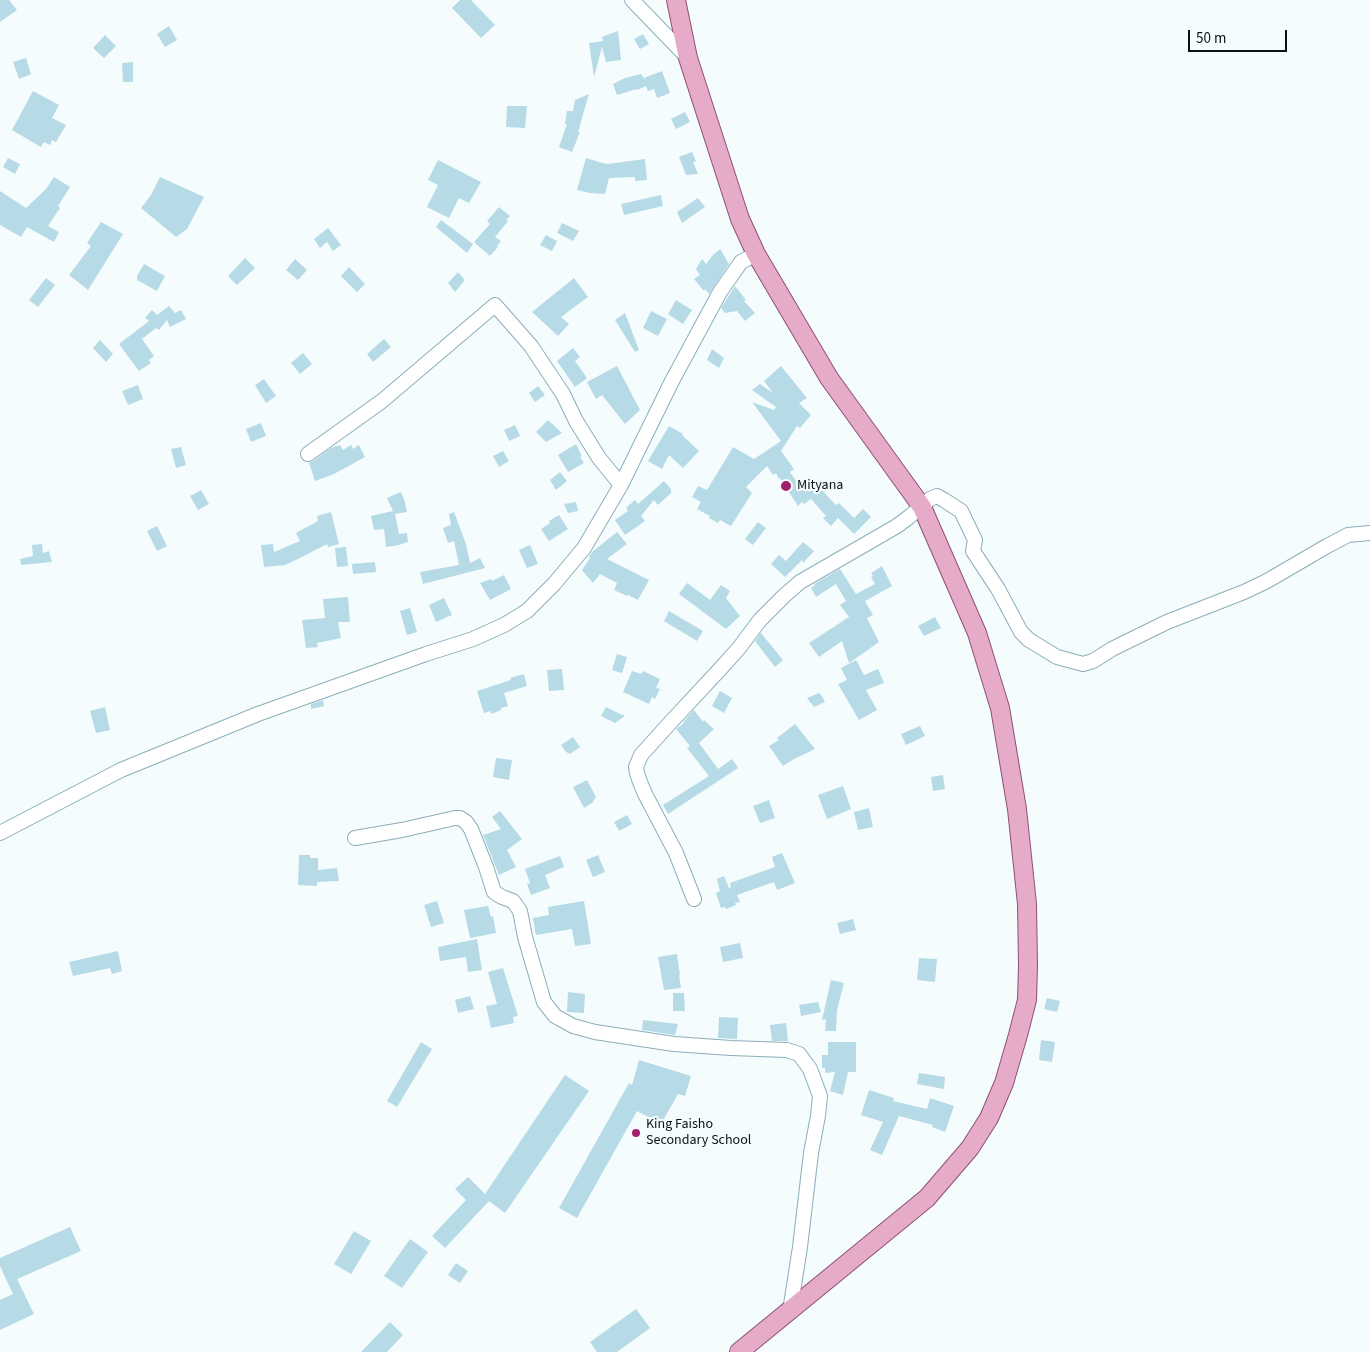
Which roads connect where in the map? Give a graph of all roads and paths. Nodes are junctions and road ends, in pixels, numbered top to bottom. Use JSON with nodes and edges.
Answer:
{"nodes":[{"id":1,"x":632,"y":0,"type":"edge"},
{"id":2,"x":676,"y":0,"type":"edge"},
{"id":3,"x":688,"y":58,"type":"junction"},
{"id":4,"x":756,"y":254,"type":"junction"},
{"id":5,"x":308,"y":454,"type":"dead end"},
{"id":6,"x":621,"y":485,"type":"junction"},
{"id":7,"x":922,"y":506,"type":"junction"},
{"id":8,"x":1370,"y":533,"type":"edge"},
{"id":9,"x":0,"y":833,"type":"edge"},
{"id":10,"x":355,"y":838,"type":"dead end"},
{"id":11,"x":694,"y":899,"type":"dead end"},
{"id":12,"x":790,"y":1311,"type":"junction"},
{"id":13,"x":739,"y":1352,"type":"edge"}],
"edges":[{"from":1,"to":3,"type":"street"},
{"from":2,"to":3,"type":"main road"},
{"from":3,"to":4,"type":"main road"},
{"from":4,"to":6,"type":"street"},
{"from":4,"to":7,"type":"main road"},
{"from":5,"to":6,"type":"street"},
{"from":6,"to":9,"type":"street"},
{"from":7,"to":8,"type":"street"},
{"from":7,"to":11,"type":"street"},
{"from":7,"to":12,"type":"main road"},
{"from":10,"to":12,"type":"street"},
{"from":12,"to":13,"type":"main road"}]}
